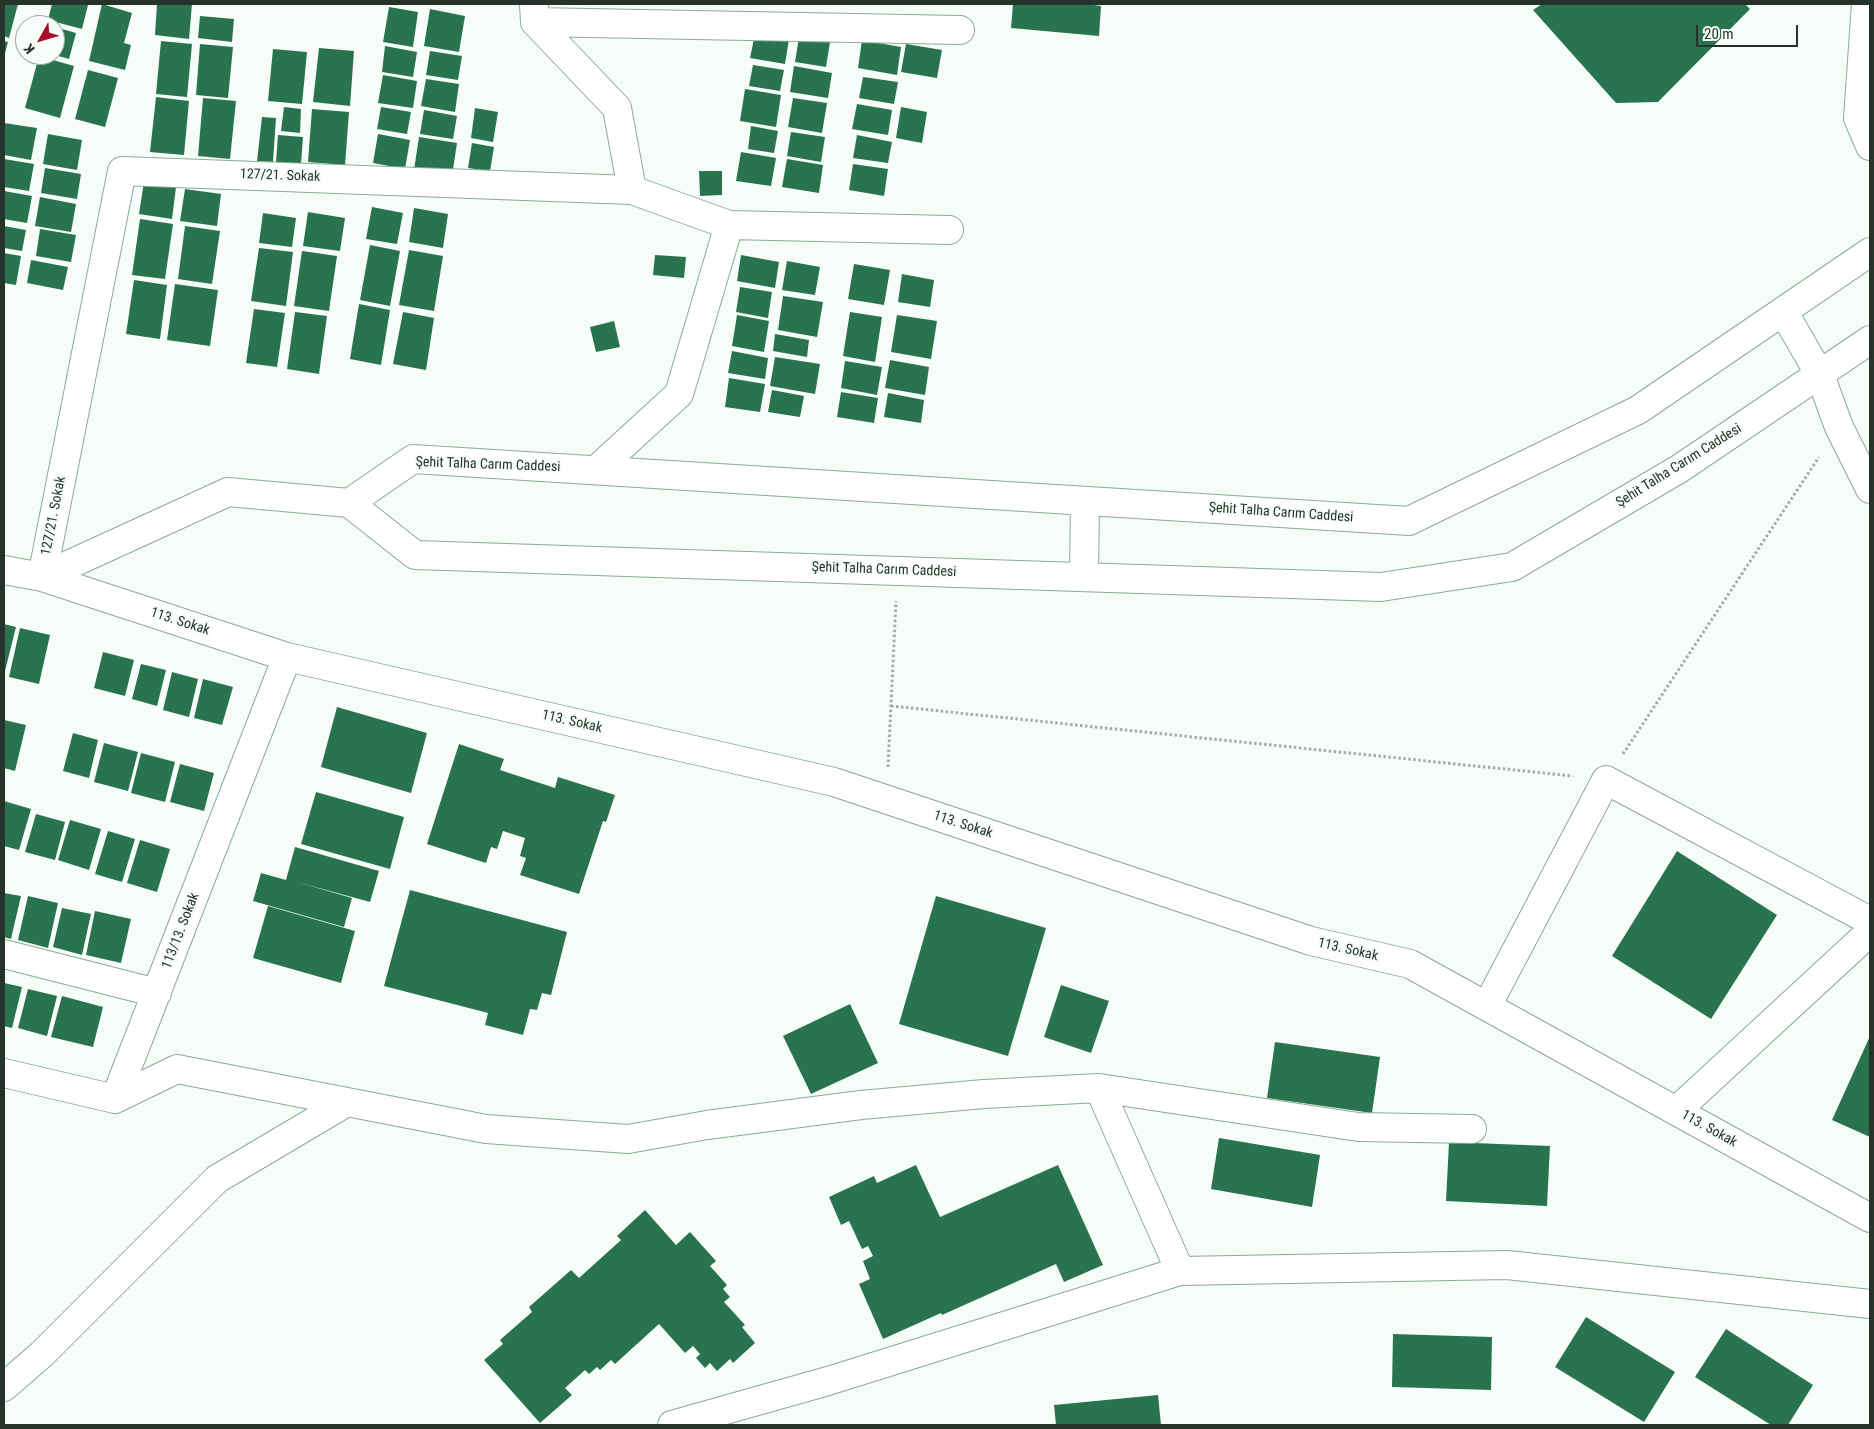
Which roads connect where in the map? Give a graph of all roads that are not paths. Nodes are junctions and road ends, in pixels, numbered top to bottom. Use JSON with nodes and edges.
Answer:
{"nodes":[{"id":1,"x":1866,"y":4,"type":"edge"},
{"id":2,"x":535,"y":13,"type":"edge"},
{"id":3,"x":960,"y":30,"type":"dead end"},
{"id":4,"x":1870,"y":146,"type":"edge"},
{"id":5,"x":632,"y":190,"type":"junction"},
{"id":6,"x":729,"y":225,"type":"junction"},
{"id":7,"x":949,"y":230,"type":"dead end"},
{"id":8,"x":1870,"y":252,"type":"edge"},
{"id":9,"x":1783,"y":311,"type":"junction"},
{"id":10,"x":1870,"y":340,"type":"edge"},
{"id":11,"x":1820,"y":375,"type":"junction"},
{"id":12,"x":596,"y":470,"type":"junction"},
{"id":13,"x":1870,"y":490,"type":"edge"},
{"id":14,"x":1085,"y":501,"type":"junction"},
{"id":15,"x":350,"y":503,"type":"junction"},
{"id":16,"x":4,"y":570,"type":"edge"},
{"id":17,"x":42,"y":577,"type":"junction"},
{"id":18,"x":1084,"y":577,"type":"junction"},
{"id":19,"x":288,"y":657,"type":"junction"},
{"id":20,"x":1870,"y":921,"type":"edge"},
{"id":21,"x":1870,"y":932,"type":"edge"},
{"id":22,"x":4,"y":954,"type":"edge"},
{"id":23,"x":157,"y":992,"type":"junction"},
{"id":24,"x":1487,"y":1006,"type":"junction"},
{"id":25,"x":4,"y":1073,"type":"edge"},
{"id":26,"x":1099,"y":1088,"type":"junction"},
{"id":27,"x":115,"y":1099,"type":"junction"},
{"id":28,"x":347,"y":1102,"type":"junction"},
{"id":29,"x":1676,"y":1111,"type":"junction"},
{"id":30,"x":1472,"y":1129,"type":"dead end"},
{"id":31,"x":1870,"y":1218,"type":"edge"},
{"id":32,"x":1180,"y":1271,"type":"junction"},
{"id":33,"x":1870,"y":1304,"type":"edge"},
{"id":34,"x":4,"y":1387,"type":"edge"},
{"id":35,"x":672,"y":1425,"type":"edge"}],
"edges":[{"from":1,"to":4,"type":"street"},
{"from":2,"to":3,"type":"street"},
{"from":2,"to":5,"type":"street"},
{"from":5,"to":6,"type":"street"},
{"from":5,"to":17,"type":"street","name":"127/21. Sokak"},
{"from":6,"to":7,"type":"street"},
{"from":6,"to":12,"type":"street"},
{"from":8,"to":9,"type":"street","name":"Şehit Talha Carım Caddesi"},
{"from":9,"to":11,"type":"street"},
{"from":9,"to":14,"type":"street","name":"Şehit Talha Carım Caddesi"},
{"from":10,"to":11,"type":"street","name":"Şehit Talha Carım Caddesi"},
{"from":11,"to":13,"type":"street"},
{"from":11,"to":18,"type":"street","name":"Şehit Talha Carım Caddesi"},
{"from":12,"to":14,"type":"street","name":"Şehit Talha Carım Caddesi"},
{"from":12,"to":15,"type":"street","name":"Şehit Talha Carım Caddesi"},
{"from":14,"to":18,"type":"street"},
{"from":15,"to":17,"type":"street"},
{"from":15,"to":18,"type":"street","name":"Şehit Talha Carım Caddesi"},
{"from":16,"to":17,"type":"street","name":"113. Sokak"},
{"from":17,"to":19,"type":"street","name":"113. Sokak"},
{"from":19,"to":23,"type":"street","name":"113/13. Sokak"},
{"from":19,"to":24,"type":"street","name":"113. Sokak"},
{"from":20,"to":24,"type":"street"},
{"from":21,"to":29,"type":"street"},
{"from":22,"to":23,"type":"street"},
{"from":23,"to":27,"type":"street","name":"113/13. Sokak"},
{"from":24,"to":29,"type":"street","name":"113. Sokak"},
{"from":25,"to":27,"type":"street"},
{"from":26,"to":28,"type":"street"},
{"from":26,"to":30,"type":"street"},
{"from":26,"to":32,"type":"street"},
{"from":27,"to":28,"type":"street"},
{"from":28,"to":34,"type":"street"},
{"from":29,"to":31,"type":"street","name":"113. Sokak"},
{"from":32,"to":33,"type":"street"},
{"from":32,"to":35,"type":"street"}]}
